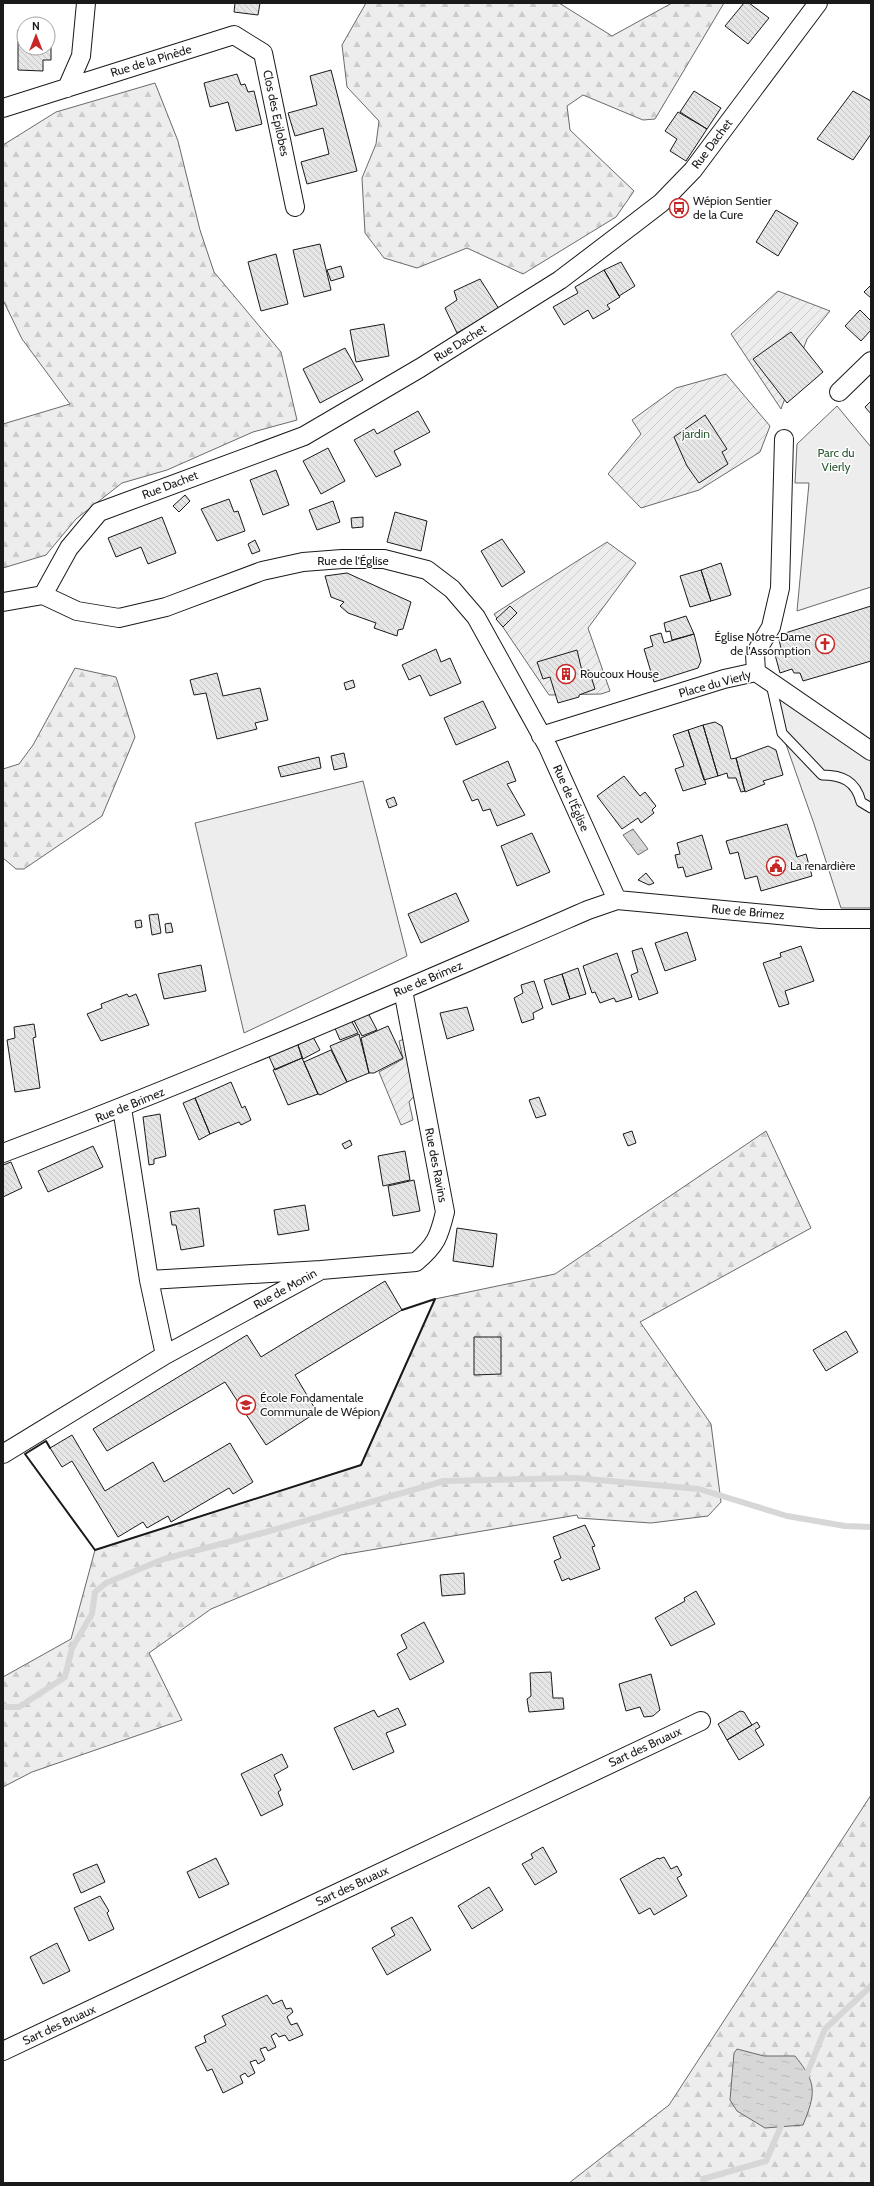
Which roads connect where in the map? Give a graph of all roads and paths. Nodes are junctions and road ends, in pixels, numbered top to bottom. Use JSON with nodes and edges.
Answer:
{"nodes":[{"id":1,"x":86,"y":3,"type":"edge"},
{"id":2,"x":818,"y":3,"type":"edge"},
{"id":3,"x":234,"y":35,"type":"joint"},
{"id":4,"x":68,"y":88,"type":"junction"},
{"id":5,"x":3,"y":108,"type":"edge"},
{"id":6,"x":295,"y":207,"type":"dead end"},
{"id":7,"x":871,"y":361,"type":"edge"},
{"id":8,"x":839,"y":392,"type":"dead end"},
{"id":9,"x":784,"y":439,"type":"dead end"},
{"id":10,"x":43,"y":595,"type":"junction"},
{"id":11,"x":3,"y":602,"type":"edge"},
{"id":12,"x":756,"y":672,"type":"junction"},
{"id":13,"x":771,"y":683,"type":"junction"},
{"id":14,"x":541,"y":736,"type":"junction"},
{"id":15,"x":871,"y":751,"type":"edge"},
{"id":16,"x":871,"y":808,"type":"edge"},
{"id":17,"x":617,"y":900,"type":"junction"},
{"id":18,"x":871,"y":918,"type":"edge"},
{"id":19,"x":403,"y":990,"type":"junction"},
{"id":20,"x":122,"y":1108,"type":"junction"},
{"id":21,"x":3,"y":1153,"type":"edge"},
{"id":22,"x":321,"y":1270,"type":"junction"},
{"id":23,"x":149,"y":1280,"type":"junction"},
{"id":24,"x":165,"y":1355,"type":"junction"},
{"id":25,"x":3,"y":1454,"type":"edge"},
{"id":26,"x":701,"y":1720,"type":"dead end"},
{"id":27,"x":3,"y":2051,"type":"edge"}],
"edges":[{"from":1,"to":4,"type":"street"},
{"from":2,"to":10,"type":"street","name":"Rue Dachet"},
{"from":3,"to":4,"type":"street","name":"Rue de la Pinède"},
{"from":3,"to":6,"type":"street","name":"Clos des Epilobes"},
{"from":4,"to":5,"type":"street","name":"Rue de la Pinède"},
{"from":7,"to":8,"type":"street"},
{"from":9,"to":12,"type":"street"},
{"from":10,"to":11,"type":"street"},
{"from":10,"to":14,"type":"street","name":"Rue de l'Église"},
{"from":12,"to":13,"type":"street","name":"Place du Vierly"},
{"from":12,"to":14,"type":"street","name":"Place du Vierly"},
{"from":13,"to":15,"type":"street","name":"Place du Vierly"},
{"from":13,"to":16,"type":"lane"},
{"from":14,"to":17,"type":"street","name":"Rue de l'Église"},
{"from":17,"to":18,"type":"street","name":"Rue de Brimez"},
{"from":17,"to":19,"type":"street","name":"Rue de Brimez"},
{"from":19,"to":20,"type":"street","name":"Rue de Brimez"},
{"from":19,"to":22,"type":"street","name":"Rue des Ravins"},
{"from":20,"to":21,"type":"street","name":"Rue de Brimez"},
{"from":20,"to":23,"type":"street"},
{"from":22,"to":23,"type":"street","name":"Rue de Monin"},
{"from":22,"to":24,"type":"street","name":"Rue de Monin"},
{"from":23,"to":24,"type":"street"},
{"from":24,"to":25,"type":"street","name":"Rue de Monin"},
{"from":26,"to":27,"type":"street","name":"Sart des Bruaux"}]}
